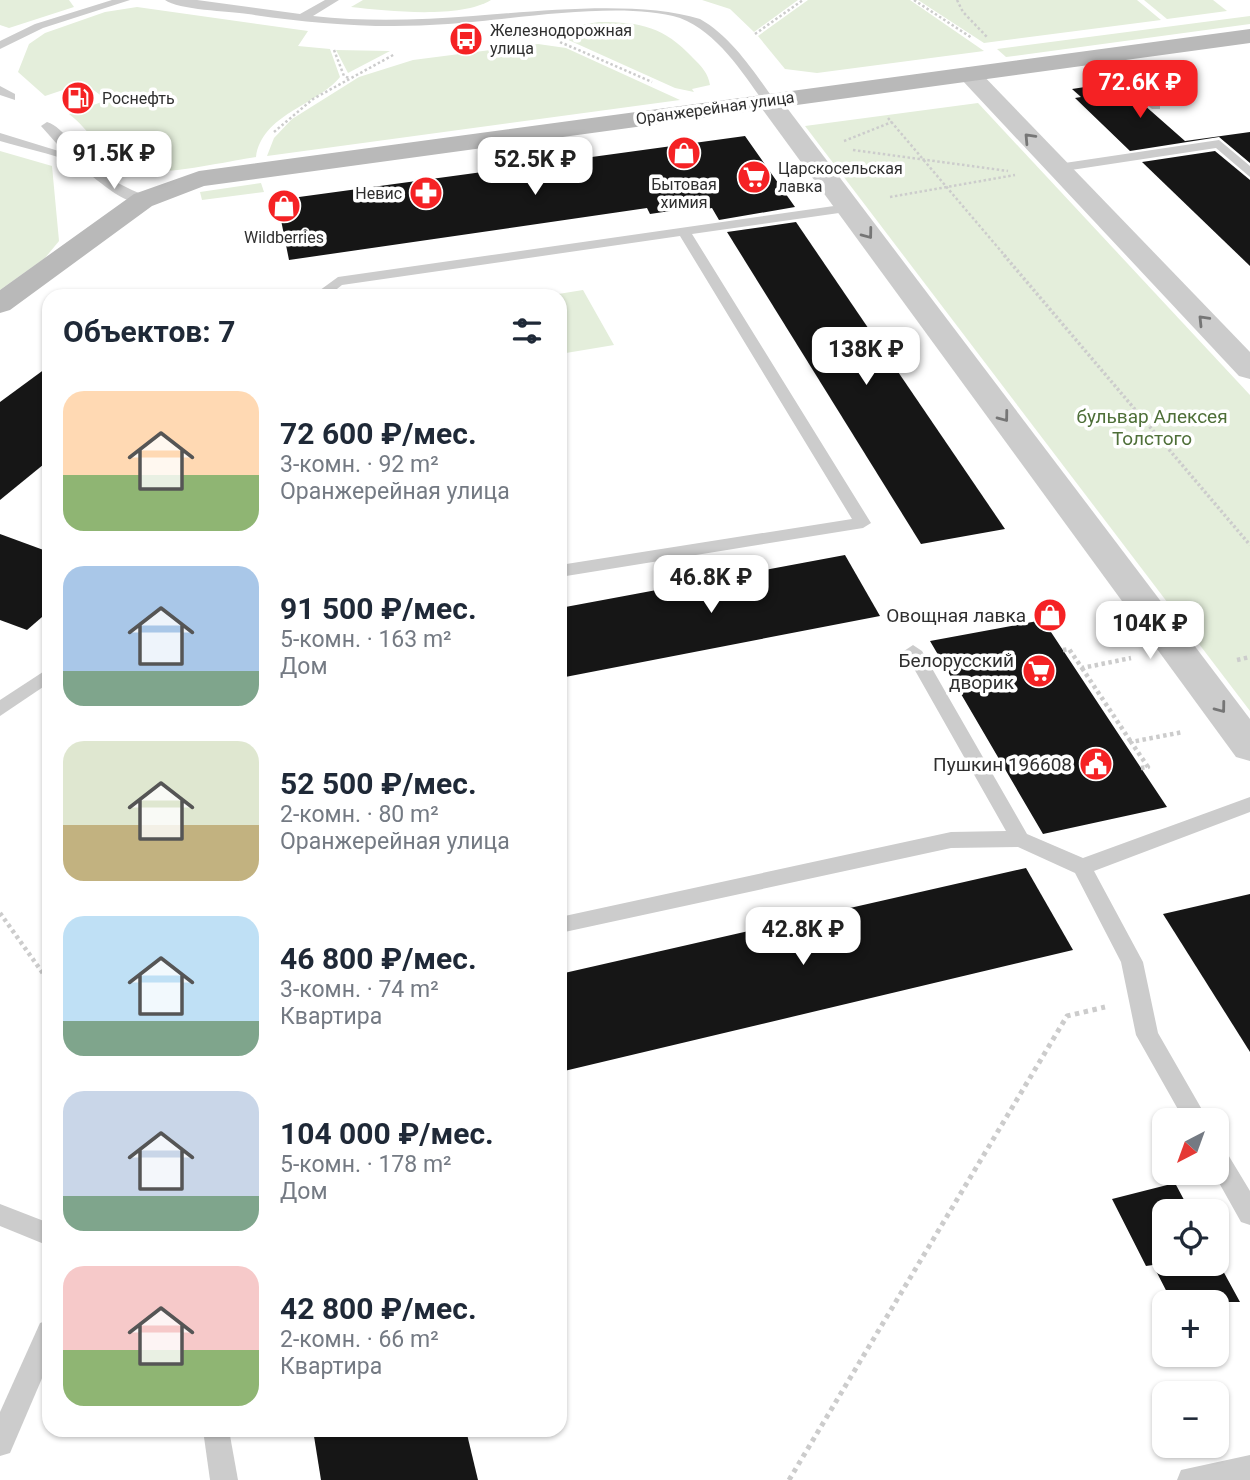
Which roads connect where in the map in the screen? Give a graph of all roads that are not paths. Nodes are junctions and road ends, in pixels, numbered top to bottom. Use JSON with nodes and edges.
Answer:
{"nodes":[{"id":1,"x":88,"y":0,"type":"edge"},
{"id":2,"x":124,"y":0,"type":"edge"},
{"id":3,"x":171,"y":0,"type":"edge"},
{"id":4,"x":333,"y":0,"type":"edge"},
{"id":5,"x":575,"y":0,"type":"edge"},
{"id":6,"x":197,"y":1,"type":"edge"},
{"id":7,"x":102,"y":7,"type":"junction"},
{"id":8,"x":597,"y":7,"type":"junction"},
{"id":9,"x":299,"y":20,"type":"junction"},
{"id":10,"x":1250,"y":36,"type":"edge"},
{"id":11,"x":0,"y":46,"type":"edge"},
{"id":12,"x":1099,"y":56,"type":"junction"},
{"id":13,"x":969,"y":74,"type":"junction"},
{"id":14,"x":769,"y":101,"type":"junction"},
{"id":15,"x":1156,"y":106,"type":"dead end"},
{"id":16,"x":47,"y":126,"type":"dead end"},
{"id":17,"x":0,"y":137,"type":"edge"},
{"id":18,"x":79,"y":161,"type":"junction"},
{"id":19,"x":1058,"y":168,"type":"junction"},
{"id":20,"x":1250,"y":173,"type":"edge"},
{"id":21,"x":143,"y":200,"type":"junction"},
{"id":22,"x":848,"y":208,"type":"junction"},
{"id":23,"x":684,"y":232,"type":"junction"},
{"id":24,"x":328,"y":289,"type":"edge"},
{"id":25,"x":0,"y":304,"type":"edge"},
{"id":26,"x":1250,"y":370,"type":"edge"},
{"id":27,"x":567,"y":570,"type":"edge"},
{"id":28,"x":913,"y":650,"type":"dead end"},
{"id":29,"x":42,"y":679,"type":"edge"},
{"id":30,"x":0,"y":709,"type":"edge"},
{"id":31,"x":1250,"y":747,"type":"edge"},
{"id":32,"x":1250,"y":804,"type":"edge"},
{"id":33,"x":1020,"y":839,"type":"junction"},
{"id":34,"x":1082,"y":867,"type":"junction"},
{"id":35,"x":567,"y":923,"type":"edge"},
{"id":36,"x":1189,"y":1108,"type":"edge"},
{"id":37,"x":1229,"y":1178,"type":"edge"},
{"id":38,"x":1250,"y":1214,"type":"edge"},
{"id":39,"x":0,"y":1215,"type":"edge"},
{"id":40,"x":42,"y":1232,"type":"edge"},
{"id":41,"x":42,"y":1348,"type":"edge"},
{"id":42,"x":217,"y":1437,"type":"edge"},
{"id":43,"x":0,"y":1443,"type":"edge"},
{"id":44,"x":1250,"y":1469,"type":"edge"},
{"id":45,"x":224,"y":1480,"type":"edge"},
{"id":46,"x":1191,"y":1480,"type":"edge"}],
"edges":[{"from":1,"to":7,"type":"lane"},
{"from":2,"to":7,"type":"lane"},
{"from":3,"to":6,"type":"lane"},
{"from":4,"to":9,"type":"lane"},
{"from":5,"to":8,"type":"lane"},
{"from":6,"to":9,"type":"lane"},
{"from":7,"to":11,"type":"lane"},
{"from":8,"to":9,"type":"lane"},
{"from":8,"to":14,"type":"lane"},
{"from":10,"to":12,"type":"street","name":"Оранжерейная улица"},
{"from":12,"to":13,"type":"street","name":"Оранжерейная улица"},
{"from":12,"to":15,"type":"lane"},
{"from":13,"to":14,"type":"street","name":"Оранжерейная улица"},
{"from":19,"to":13,"type":"street","one_way":true},
{"from":14,"to":21,"type":"street","name":"Оранжерейная улица"},
{"from":14,"to":22,"type":"street"},
{"from":16,"to":18,"type":"lane"},
{"from":17,"to":18,"type":"lane"},
{"from":18,"to":21,"type":"lane"},
{"from":19,"to":20,"type":"lane"},
{"from":26,"to":19,"type":"street","one_way":true},
{"from":21,"to":25,"type":"street"},
{"from":22,"to":23,"type":"lane"},
{"from":22,"to":31,"type":"street","one_way":true},
{"from":23,"to":24,"type":"lane"},
{"from":23,"to":27,"type":"lane"},
{"from":28,"to":33,"type":"lane"},
{"from":29,"to":30,"type":"lane"},
{"from":32,"to":34,"type":"lane"},
{"from":33,"to":34,"type":"lane"},
{"from":33,"to":35,"type":"lane"},
{"from":34,"to":36,"type":"lane"},
{"from":37,"to":38,"type":"lane"},
{"from":39,"to":40,"type":"lane"},
{"from":41,"to":43,"type":"lane"},
{"from":42,"to":45,"type":"lane"},
{"from":44,"to":46,"type":"lane"}]}
